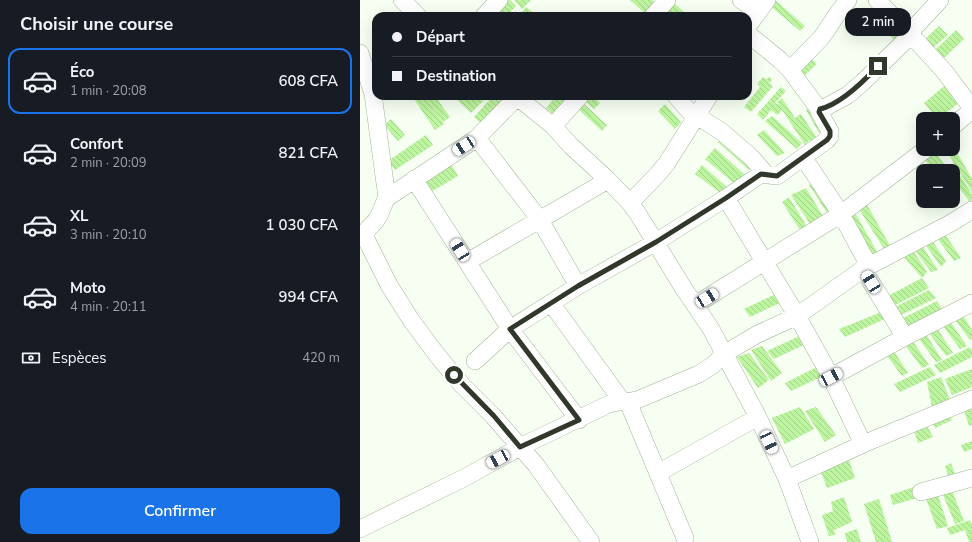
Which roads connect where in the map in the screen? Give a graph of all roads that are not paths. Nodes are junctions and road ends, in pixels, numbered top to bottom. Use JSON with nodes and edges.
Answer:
{"nodes":[{"id":1,"x":402,"y":0,"type":"edge"},
{"id":2,"x":499,"y":0,"type":"edge"},
{"id":3,"x":667,"y":0,"type":"edge"},
{"id":4,"x":741,"y":0,"type":"edge"},
{"id":5,"x":848,"y":0,"type":"edge"},
{"id":6,"x":876,"y":0,"type":"edge"},
{"id":7,"x":940,"y":0,"type":"edge"},
{"id":8,"x":762,"y":6,"type":"edge"},
{"id":9,"x":414,"y":12,"type":"edge"},
{"id":10,"x":488,"y":12,"type":"edge"},
{"id":11,"x":656,"y":12,"type":"edge"},
{"id":12,"x":752,"y":20,"type":"edge"},
{"id":13,"x":911,"y":35,"type":"junction"},
{"id":14,"x":752,"y":37,"type":"edge"},
{"id":15,"x":360,"y":53,"type":"edge"},
{"id":16,"x":790,"y":70,"type":"junction"},
{"id":17,"x":372,"y":91,"type":"edge"},
{"id":18,"x":374,"y":100,"type":"edge"},
{"id":19,"x":513,"y":100,"type":"edge"},
{"id":20,"x":522,"y":100,"type":"edge"},
{"id":21,"x":576,"y":100,"type":"edge"},
{"id":22,"x":679,"y":100,"type":"edge"},
{"id":23,"x":707,"y":100,"type":"edge"},
{"id":24,"x":820,"y":109,"type":"junction"},
{"id":25,"x":972,"y":109,"type":"edge"},
{"id":26,"x":698,"y":116,"type":"junction"},
{"id":27,"x":960,"y":120,"type":"edge"},
{"id":28,"x":553,"y":126,"type":"junction"},
{"id":29,"x":477,"y":138,"type":"junction"},
{"id":30,"x":917,"y":156,"type":"edge"},
{"id":31,"x":803,"y":157,"type":"junction"},
{"id":32,"x":765,"y":173,"type":"junction"},
{"id":33,"x":414,"y":179,"type":"junction"},
{"id":34,"x":608,"y":180,"type":"junction"},
{"id":35,"x":387,"y":198,"type":"junction"},
{"id":36,"x":726,"y":198,"type":"junction"},
{"id":37,"x":630,"y":203,"type":"junction"},
{"id":38,"x":972,"y":210,"type":"edge"},
{"id":39,"x":841,"y":214,"type":"junction"},
{"id":40,"x":540,"y":220,"type":"junction"},
{"id":41,"x":362,"y":235,"type":"edge"},
{"id":42,"x":656,"y":242,"type":"junction"},
{"id":43,"x":467,"y":262,"type":"junction"},
{"id":44,"x":764,"y":262,"type":"junction"},
{"id":45,"x":866,"y":268,"type":"junction"},
{"id":46,"x":578,"y":286,"type":"junction"},
{"id":47,"x":551,"y":303,"type":"junction"},
{"id":48,"x":972,"y":303,"type":"edge"},
{"id":49,"x":695,"y":305,"type":"junction"},
{"id":50,"x":797,"y":316,"type":"junction"},
{"id":51,"x":510,"y":329,"type":"junction"},
{"id":52,"x":905,"y":337,"type":"junction"},
{"id":53,"x":724,"y":354,"type":"junction"},
{"id":54,"x":475,"y":361,"type":"dead end"},
{"id":55,"x":831,"y":377,"type":"junction"},
{"id":56,"x":972,"y":399,"type":"edge"},
{"id":57,"x":625,"y":402,"type":"junction"},
{"id":58,"x":758,"y":417,"type":"junction"},
{"id":59,"x":579,"y":420,"type":"junction"},
{"id":60,"x":863,"y":444,"type":"junction"},
{"id":61,"x":520,"y":447,"type":"junction"},
{"id":62,"x":658,"y":473,"type":"junction"},
{"id":63,"x":972,"y":478,"type":"edge"},
{"id":64,"x":787,"y":479,"type":"junction"},
{"id":65,"x":920,"y":492,"type":"dead end"},
{"id":66,"x":360,"y":529,"type":"edge"},
{"id":67,"x":685,"y":538,"type":"dead end"},
{"id":68,"x":591,"y":542,"type":"edge"},
{"id":69,"x":810,"y":542,"type":"edge"}],
"edges":[{"from":1,"to":9,"type":"street"},
{"from":2,"to":10,"type":"street"},
{"from":3,"to":11,"type":"street"},
{"from":4,"to":8,"type":"street"},
{"from":5,"to":16,"type":"street"},
{"from":6,"to":13,"type":"street"},
{"from":7,"to":13,"type":"street"},
{"from":8,"to":12,"type":"street"},
{"from":13,"to":24,"type":"street"},
{"from":13,"to":25,"type":"street"},
{"from":14,"to":16,"type":"street"},
{"from":15,"to":17,"type":"street"},
{"from":16,"to":24,"type":"street"},
{"from":18,"to":35,"type":"street"},
{"from":19,"to":29,"type":"street"},
{"from":20,"to":28,"type":"street"},
{"from":21,"to":28,"type":"street"},
{"from":22,"to":26,"type":"street"},
{"from":23,"to":26,"type":"street"},
{"from":24,"to":31,"type":"street"},
{"from":25,"to":27,"type":"street"},
{"from":26,"to":32,"type":"street"},
{"from":26,"to":37,"type":"street"},
{"from":28,"to":34,"type":"street"},
{"from":29,"to":33,"type":"street"},
{"from":29,"to":40,"type":"street"},
{"from":30,"to":39,"type":"street"},
{"from":31,"to":32,"type":"street"},
{"from":31,"to":39,"type":"street"},
{"from":32,"to":36,"type":"street"},
{"from":33,"to":35,"type":"street"},
{"from":33,"to":43,"type":"street"},
{"from":34,"to":37,"type":"street"},
{"from":34,"to":40,"type":"street"},
{"from":35,"to":41,"type":"street"},
{"from":36,"to":42,"type":"street"},
{"from":36,"to":44,"type":"street"},
{"from":37,"to":42,"type":"street"},
{"from":38,"to":45,"type":"street"},
{"from":39,"to":44,"type":"street"},
{"from":39,"to":45,"type":"street"},
{"from":40,"to":43,"type":"street"},
{"from":40,"to":46,"type":"street"},
{"from":41,"to":61,"type":"street"},
{"from":42,"to":46,"type":"street"},
{"from":42,"to":49,"type":"street"},
{"from":43,"to":51,"type":"street"},
{"from":44,"to":49,"type":"street"},
{"from":44,"to":50,"type":"street"},
{"from":45,"to":50,"type":"street"},
{"from":45,"to":52,"type":"street"},
{"from":46,"to":47,"type":"street"},
{"from":47,"to":51,"type":"street"},
{"from":47,"to":57,"type":"street"},
{"from":48,"to":52,"type":"street"},
{"from":49,"to":53,"type":"street"},
{"from":50,"to":53,"type":"street"},
{"from":50,"to":55,"type":"street"},
{"from":51,"to":54,"type":"street"},
{"from":51,"to":59,"type":"street"},
{"from":52,"to":55,"type":"street"},
{"from":53,"to":57,"type":"street"},
{"from":53,"to":58,"type":"street"},
{"from":55,"to":60,"type":"street"},
{"from":56,"to":60,"type":"street"},
{"from":57,"to":59,"type":"street"},
{"from":57,"to":62,"type":"street"},
{"from":58,"to":62,"type":"street"},
{"from":58,"to":64,"type":"street"},
{"from":59,"to":61,"type":"street"},
{"from":60,"to":64,"type":"street"},
{"from":61,"to":66,"type":"street"},
{"from":61,"to":68,"type":"street"},
{"from":62,"to":67,"type":"street"},
{"from":63,"to":65,"type":"street"},
{"from":64,"to":69,"type":"street"}]}
